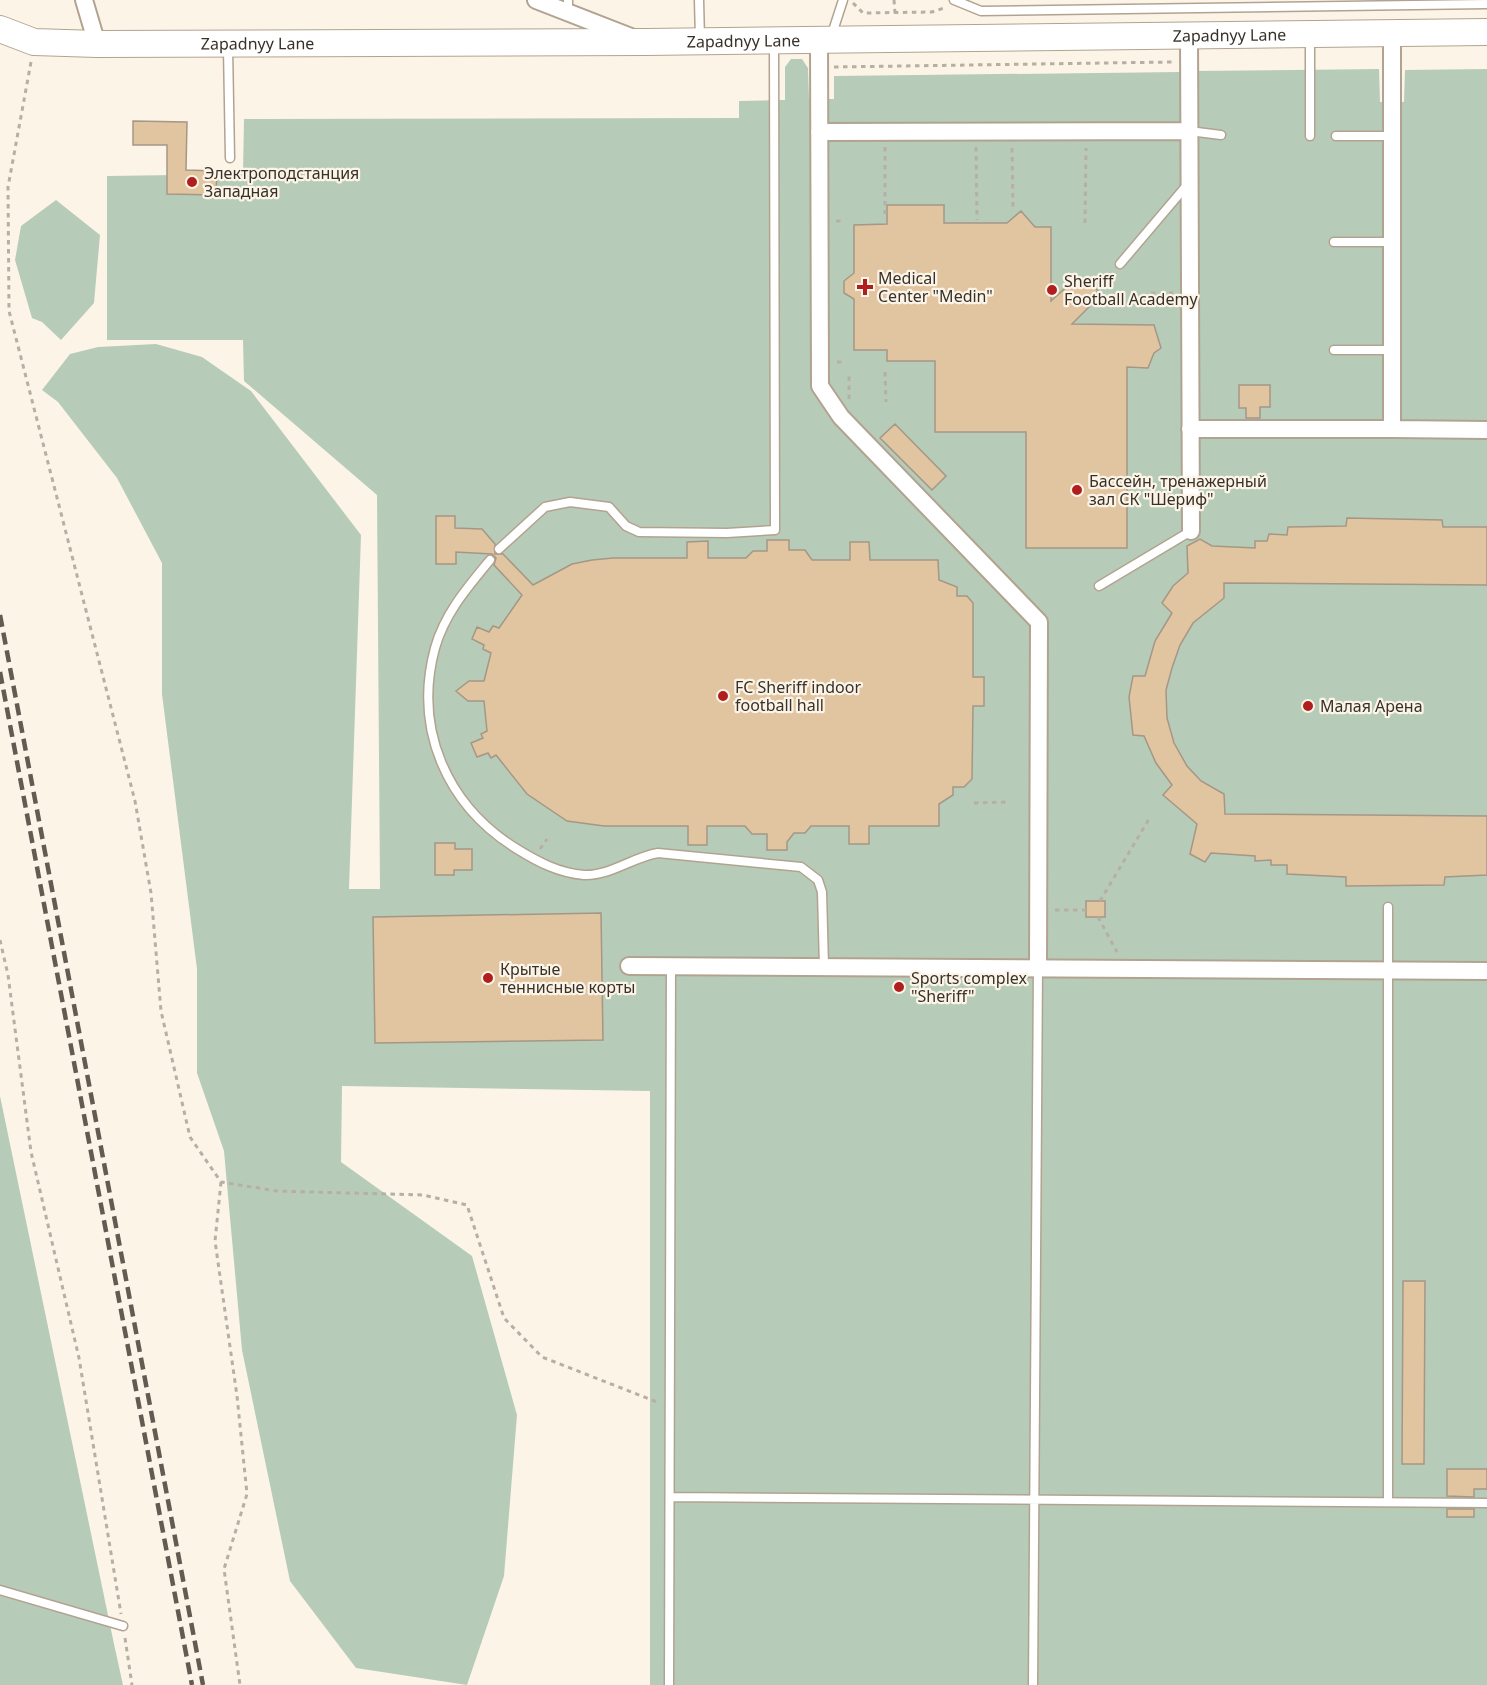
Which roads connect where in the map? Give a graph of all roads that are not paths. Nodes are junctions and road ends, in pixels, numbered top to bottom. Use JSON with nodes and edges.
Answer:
{"nodes":[{"id":1,"x":84,"y":0,"type":"edge"},
{"id":2,"x":536,"y":0,"type":"edge"},
{"id":3,"x":699,"y":0,"type":"edge"},
{"id":4,"x":843,"y":0,"type":"edge"},
{"id":5,"x":956,"y":1,"type":"edge"},
{"id":6,"x":1304,"y":4,"type":"edge"},
{"id":7,"x":1487,"y":4,"type":"edge"},
{"id":8,"x":568,"y":6,"type":"edge"},
{"id":9,"x":0,"y":29,"type":"edge"},
{"id":10,"x":1487,"y":32,"type":"edge"},
{"id":11,"x":1392,"y":33,"type":"junction"},
{"id":12,"x":1310,"y":34,"type":"junction"},
{"id":13,"x":1189,"y":36,"type":"junction"},
{"id":14,"x":824,"y":40,"type":"junction"},
{"id":15,"x":774,"y":41,"type":"junction"},
{"id":16,"x":646,"y":42,"type":"junction"},
{"id":17,"x":700,"y":42,"type":"junction"},
{"id":18,"x":228,"y":43,"type":"junction"},
{"id":19,"x":97,"y":44,"type":"junction"},
{"id":20,"x":1189,"y":131,"type":"junction"},
{"id":21,"x":819,"y":132,"type":"junction"},
{"id":22,"x":1221,"y":135,"type":"dead end"},
{"id":23,"x":1310,"y":136,"type":"dead end"},
{"id":24,"x":1336,"y":136,"type":"dead end"},
{"id":25,"x":1392,"y":136,"type":"junction"},
{"id":26,"x":230,"y":158,"type":"dead end"},
{"id":27,"x":1189,"y":182,"type":"junction"},
{"id":28,"x":1334,"y":242,"type":"dead end"},
{"id":29,"x":1392,"y":242,"type":"junction"},
{"id":30,"x":1120,"y":264,"type":"dead end"},
{"id":31,"x":1334,"y":350,"type":"dead end"},
{"id":32,"x":1392,"y":350,"type":"junction"},
{"id":33,"x":1190,"y":429,"type":"junction"},
{"id":34,"x":1392,"y":429,"type":"junction"},
{"id":35,"x":1487,"y":429,"type":"edge"},
{"id":36,"x":1191,"y":531,"type":"joint"},
{"id":37,"x":499,"y":549,"type":"dead end"},
{"id":38,"x":490,"y":560,"type":"dead end"},
{"id":39,"x":1099,"y":586,"type":"dead end"},
{"id":40,"x":1388,"y":907,"type":"dead end"},
{"id":41,"x":629,"y":966,"type":"dead end"},
{"id":42,"x":671,"y":966,"type":"junction"},
{"id":43,"x":824,"y":967,"type":"junction"},
{"id":44,"x":1038,"y":968,"type":"junction"},
{"id":45,"x":1388,"y":970,"type":"junction"},
{"id":46,"x":1487,"y":971,"type":"edge"},
{"id":47,"x":670,"y":1497,"type":"junction"},
{"id":48,"x":1034,"y":1500,"type":"junction"},
{"id":49,"x":1388,"y":1502,"type":"junction"},
{"id":50,"x":1487,"y":1503,"type":"edge"},
{"id":51,"x":0,"y":1590,"type":"edge"},
{"id":52,"x":123,"y":1626,"type":"road end"},
{"id":53,"x":669,"y":1685,"type":"edge"},
{"id":54,"x":1033,"y":1685,"type":"edge"}],
"edges":[{"from":1,"to":19,"type":"street"},
{"from":2,"to":8,"type":"street"},
{"from":3,"to":17,"type":"lane"},
{"from":4,"to":14,"type":"lane"},
{"from":5,"to":6,"type":"lane"},
{"from":6,"to":7,"type":"lane"},
{"from":8,"to":16,"type":"street"},
{"from":9,"to":19,"type":"main road","name":"Zapadnyy Lane"},
{"from":10,"to":11,"type":"main road","name":"Zapadnyy Lane"},
{"from":11,"to":12,"type":"main road","name":"Zapadnyy Lane"},
{"from":11,"to":25,"type":"street"},
{"from":12,"to":13,"type":"main road","name":"Zapadnyy Lane"},
{"from":12,"to":23,"type":"lane"},
{"from":13,"to":14,"type":"main road","name":"Zapadnyy Lane"},
{"from":13,"to":20,"type":"street"},
{"from":14,"to":15,"type":"main road","name":"Zapadnyy Lane"},
{"from":14,"to":21,"type":"street"},
{"from":15,"to":17,"type":"main road","name":"Zapadnyy Lane"},
{"from":15,"to":37,"type":"lane"},
{"from":16,"to":17,"type":"main road","name":"Zapadnyy Lane"},
{"from":16,"to":18,"type":"main road","name":"Zapadnyy Lane"},
{"from":18,"to":19,"type":"main road","name":"Zapadnyy Lane"},
{"from":18,"to":26,"type":"lane"},
{"from":20,"to":21,"type":"street"},
{"from":20,"to":22,"type":"lane"},
{"from":20,"to":27,"type":"street"},
{"from":21,"to":44,"type":"street"},
{"from":24,"to":25,"type":"lane"},
{"from":25,"to":29,"type":"street"},
{"from":27,"to":30,"type":"lane"},
{"from":27,"to":33,"type":"street"},
{"from":28,"to":29,"type":"lane"},
{"from":29,"to":32,"type":"street"},
{"from":31,"to":32,"type":"lane"},
{"from":32,"to":34,"type":"street"},
{"from":33,"to":34,"type":"street"},
{"from":33,"to":36,"type":"street"},
{"from":34,"to":35,"type":"street"},
{"from":36,"to":39,"type":"lane"},
{"from":38,"to":43,"type":"lane"},
{"from":40,"to":45,"type":"lane"},
{"from":41,"to":42,"type":"street"},
{"from":42,"to":43,"type":"street"},
{"from":42,"to":47,"type":"lane"},
{"from":43,"to":44,"type":"street"},
{"from":44,"to":45,"type":"street"},
{"from":44,"to":48,"type":"lane"},
{"from":45,"to":46,"type":"street"},
{"from":45,"to":49,"type":"lane"},
{"from":47,"to":48,"type":"lane"},
{"from":47,"to":53,"type":"lane"},
{"from":48,"to":49,"type":"lane"},
{"from":48,"to":54,"type":"lane"},
{"from":49,"to":50,"type":"lane"},
{"from":51,"to":52,"type":"lane"}]}
